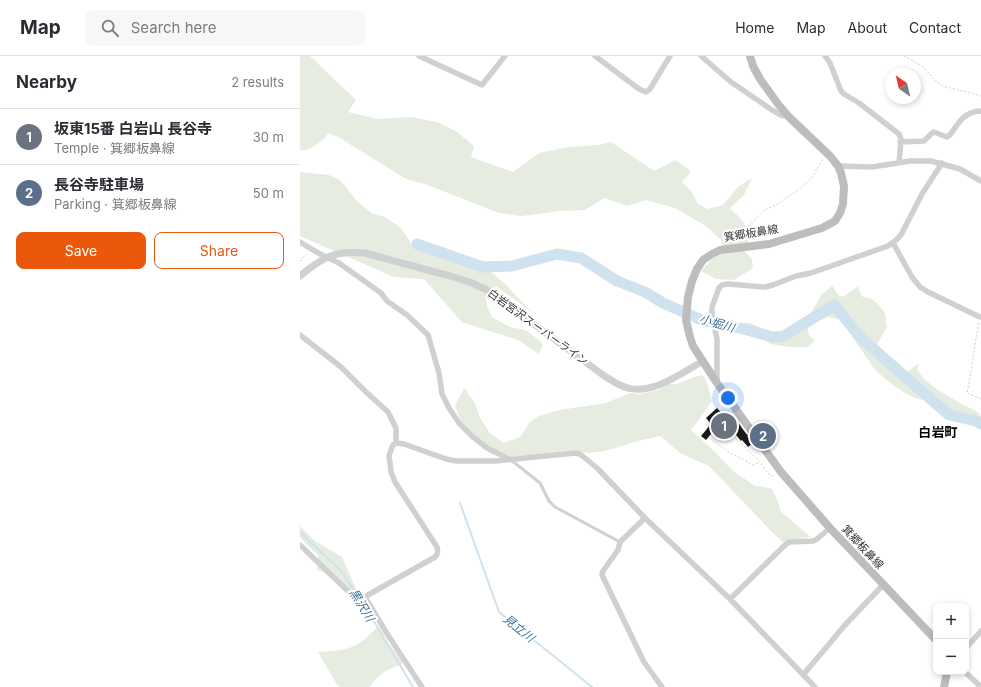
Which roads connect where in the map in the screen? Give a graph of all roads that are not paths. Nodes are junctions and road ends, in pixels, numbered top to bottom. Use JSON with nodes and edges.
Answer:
{"nodes":[{"id":1,"x":419,"y":56,"type":"edge"},
{"id":2,"x":505,"y":56,"type":"edge"},
{"id":3,"x":595,"y":56,"type":"edge"},
{"id":4,"x":670,"y":56,"type":"edge"},
{"id":5,"x":701,"y":56,"type":"edge"},
{"id":6,"x":750,"y":56,"type":"edge"},
{"id":7,"x":825,"y":56,"type":"edge"},
{"id":8,"x":981,"y":111,"type":"edge"},
{"id":9,"x":789,"y":117,"type":"junction"},
{"id":10,"x":900,"y":142,"type":"junction"},
{"id":11,"x":899,"y":163,"type":"junction"},
{"id":12,"x":942,"y":163,"type":"junction"},
{"id":13,"x":838,"y":166,"type":"junction"},
{"id":14,"x":981,"y":181,"type":"edge"},
{"id":15,"x":300,"y":242,"type":"edge"},
{"id":16,"x":893,"y":243,"type":"junction"},
{"id":17,"x":300,"y":276,"type":"edge"},
{"id":18,"x":980,"y":317,"type":"edge"},
{"id":19,"x":300,"y":335,"type":"edge"},
{"id":20,"x":703,"y":362,"type":"junction"},
{"id":21,"x":717,"y":383,"type":"junction"},
{"id":22,"x":396,"y":443,"type":"junction"},
{"id":23,"x":511,"y":460,"type":"junction"},
{"id":24,"x":645,"y":518,"type":"junction"},
{"id":25,"x":830,"y":528,"type":"junction"},
{"id":26,"x":620,"y":542,"type":"junction"},
{"id":27,"x":300,"y":545,"type":"edge"},
{"id":28,"x":883,"y":585,"type":"junction"},
{"id":29,"x":365,"y":599,"type":"junction"},
{"id":30,"x":730,"y":599,"type":"junction"},
{"id":31,"x":981,"y":631,"type":"edge"},
{"id":32,"x":935,"y":639,"type":"edge"},
{"id":33,"x":969,"y":645,"type":"edge"},
{"id":34,"x":803,"y":675,"type":"junction"},
{"id":35,"x":946,"y":675,"type":"edge"},
{"id":36,"x":968,"y":675,"type":"edge"},
{"id":37,"x":422,"y":687,"type":"edge"},
{"id":38,"x":662,"y":687,"type":"edge"},
{"id":39,"x":816,"y":687,"type":"edge"},
{"id":40,"x":944,"y":687,"type":"edge"},
{"id":41,"x":981,"y":687,"type":"edge"}],
"edges":[{"from":1,"to":2,"type":"street"},
{"from":3,"to":4,"type":"street"},
{"from":5,"to":9,"type":"street"},
{"from":6,"to":9,"type":"main road","name":"箕郷板鼻線"},
{"from":7,"to":10,"type":"street"},
{"from":8,"to":10,"type":"street"},
{"from":9,"to":13,"type":"main road","name":"箕郷板鼻線"},
{"from":10,"to":11,"type":"street"},
{"from":11,"to":12,"type":"street"},
{"from":11,"to":13,"type":"street"},
{"from":12,"to":14,"type":"street"},
{"from":12,"to":16,"type":"street"},
{"from":13,"to":20,"type":"main road","name":"箕郷板鼻線"},
{"from":15,"to":23,"type":"street","bridge":true},
{"from":16,"to":18,"type":"street"},
{"from":16,"to":21,"type":"street"},
{"from":17,"to":20,"type":"street","name":"白岩宮沢スーパーライン"},
{"from":19,"to":22,"type":"street"},
{"from":20,"to":21,"type":"main road","name":"箕郷板鼻線"},
{"from":21,"to":25,"type":"main road","name":"箕郷板鼻線"},
{"from":22,"to":23,"type":"street"},
{"from":22,"to":29,"type":"street"},
{"from":23,"to":24,"type":"street"},
{"from":23,"to":26,"type":"lane"},
{"from":24,"to":26,"type":"street"},
{"from":24,"to":30,"type":"street"},
{"from":25,"to":28,"type":"main road","name":"箕郷板鼻線"},
{"from":25,"to":30,"type":"street"},
{"from":26,"to":38,"type":"street"},
{"from":27,"to":29,"type":"street"},
{"from":28,"to":32,"type":"main road","name":"箕郷板鼻線"},
{"from":28,"to":34,"type":"street"},
{"from":29,"to":37,"type":"street"},
{"from":30,"to":34,"type":"street"},
{"from":31,"to":33,"type":"street"},
{"from":34,"to":39,"type":"street"},
{"from":35,"to":40,"type":"main road"},
{"from":36,"to":41,"type":"street"}]}
